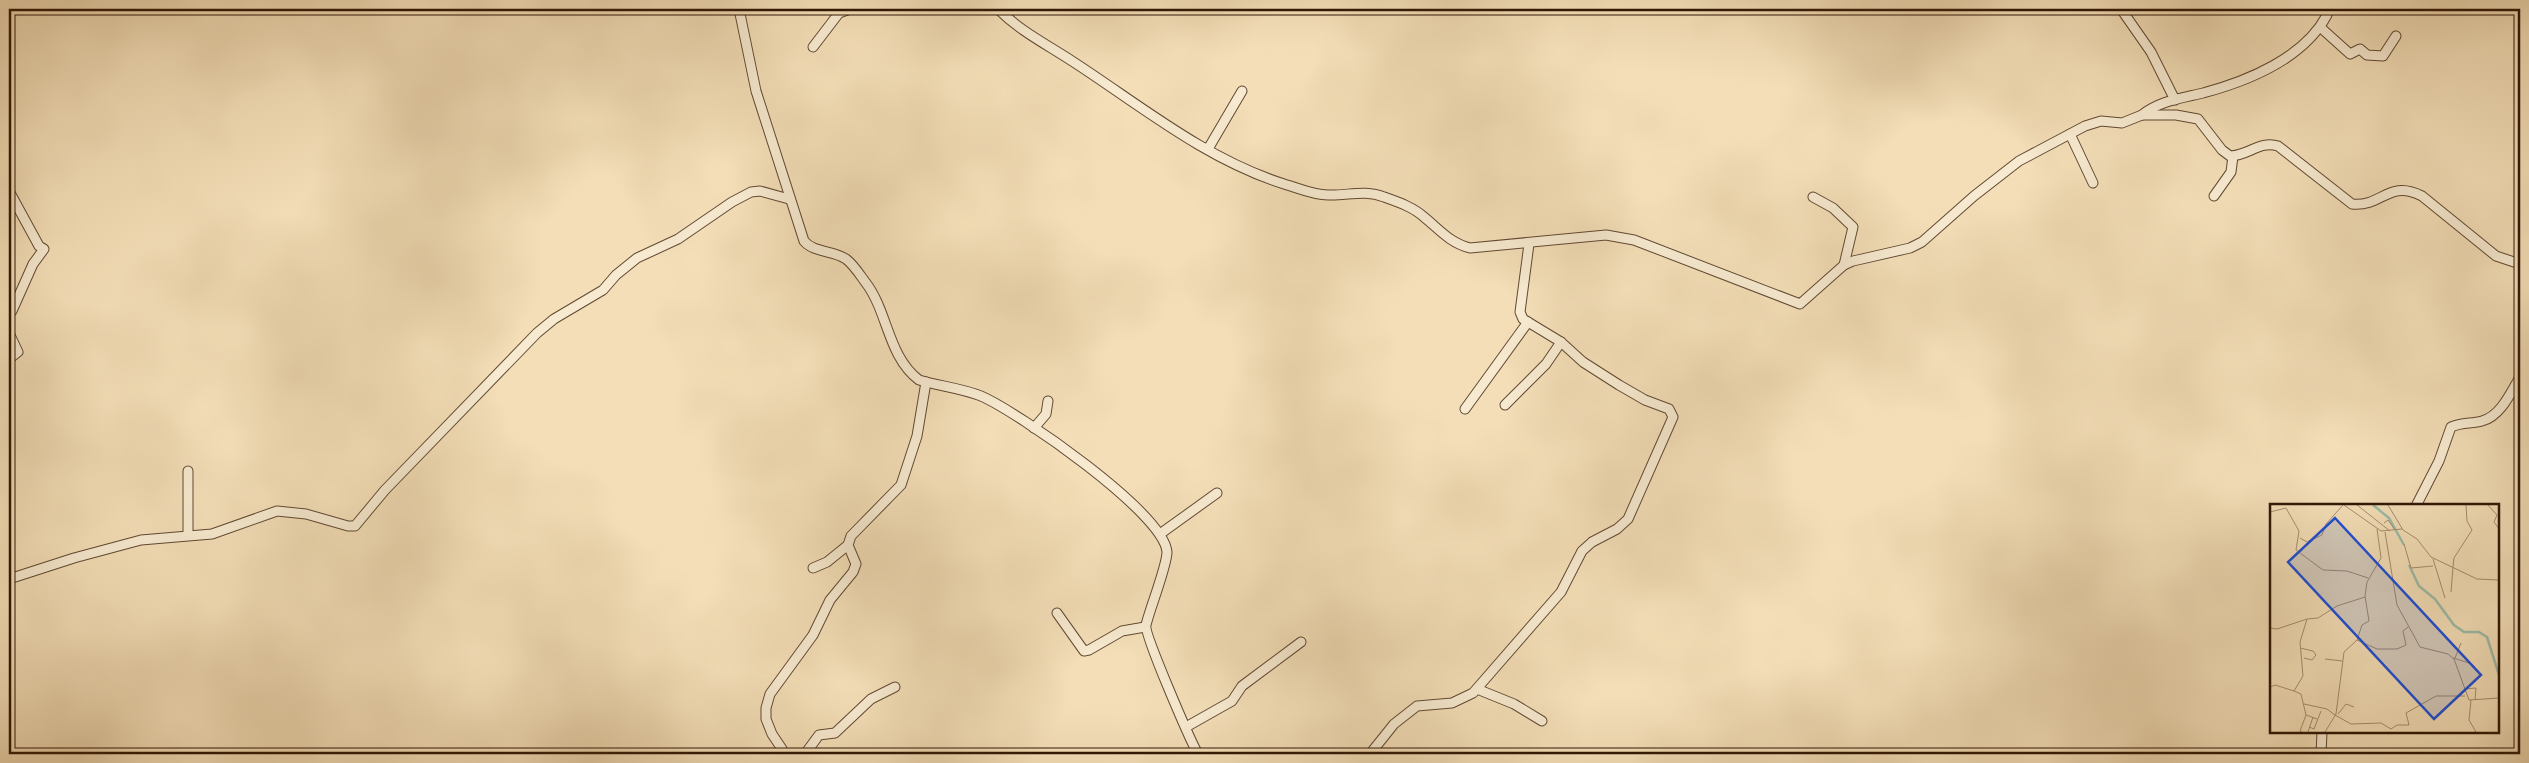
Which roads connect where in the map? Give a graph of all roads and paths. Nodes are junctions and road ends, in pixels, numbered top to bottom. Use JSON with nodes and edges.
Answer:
{"nodes":[{"id":1,"x":739,"y":9,"type":"edge"},
{"id":2,"x":850,"y":9,"type":"edge"},
{"id":3,"x":998,"y":9,"type":"edge"},
{"id":4,"x":2121,"y":9,"type":"edge"},
{"id":5,"x":2327,"y":15,"type":"dead end"},
{"id":6,"x":2320,"y":27,"type":"junction"},
{"id":7,"x":2396,"y":36,"type":"dead end"},
{"id":8,"x":813,"y":47,"type":"dead end"},
{"id":9,"x":1242,"y":91,"type":"dead end"},
{"id":10,"x":2175,"y":100,"type":"junction"},
{"id":11,"x":2142,"y":115,"type":"junction"},
{"id":12,"x":2070,"y":134,"type":"junction"},
{"id":13,"x":1208,"y":149,"type":"junction"},
{"id":14,"x":2233,"y":156,"type":"junction"},
{"id":15,"x":2093,"y":183,"type":"dead end"},
{"id":16,"x":9,"y":191,"type":"edge"},
{"id":17,"x":2214,"y":196,"type":"dead end"},
{"id":18,"x":1814,"y":197,"type":"dead end"},
{"id":19,"x":790,"y":199,"type":"junction"},
{"id":20,"x":1529,"y":244,"type":"junction"},
{"id":21,"x":2520,"y":254,"type":"edge"},
{"id":22,"x":2517,"y":263,"type":"edge"},
{"id":23,"x":1844,"y":265,"type":"junction"},
{"id":24,"x":9,"y":313,"type":"edge"},
{"id":25,"x":1528,"y":322,"type":"junction"},
{"id":26,"x":9,"y":333,"type":"edge"},
{"id":27,"x":1561,"y":342,"type":"junction"},
{"id":28,"x":9,"y":359,"type":"edge"},
{"id":29,"x":2520,"y":377,"type":"edge"},
{"id":30,"x":926,"y":382,"type":"junction"},
{"id":31,"x":1048,"y":401,"type":"dead end"},
{"id":32,"x":1505,"y":405,"type":"dead end"},
{"id":33,"x":1465,"y":408,"type":"dead end"},
{"id":34,"x":1034,"y":428,"type":"junction"},
{"id":35,"x":188,"y":471,"type":"dead end"},
{"id":36,"x":1217,"y":493,"type":"dead end"},
{"id":37,"x":2417,"y":504,"type":"edge"},
{"id":38,"x":1160,"y":534,"type":"junction"},
{"id":39,"x":188,"y":536,"type":"junction"},
{"id":40,"x":848,"y":545,"type":"junction"},
{"id":41,"x":813,"y":568,"type":"dead end"},
{"id":42,"x":9,"y":579,"type":"edge"},
{"id":43,"x":1057,"y":613,"type":"dead end"},
{"id":44,"x":1145,"y":627,"type":"junction"},
{"id":45,"x":1301,"y":642,"type":"dead end"},
{"id":46,"x":895,"y":688,"type":"dead end"},
{"id":47,"x":1477,"y":689,"type":"junction"},
{"id":48,"x":1542,"y":721,"type":"dead end"},
{"id":49,"x":1186,"y":727,"type":"junction"},
{"id":50,"x":2322,"y":733,"type":"edge"},
{"id":51,"x":780,"y":754,"type":"edge"},
{"id":52,"x":805,"y":754,"type":"edge"},
{"id":53,"x":1198,"y":754,"type":"edge"},
{"id":54,"x":1370,"y":754,"type":"edge"},
{"id":55,"x":2321,"y":754,"type":"edge"}],
"edges":[{"from":1,"to":19,"type":"street"},
{"from":2,"to":8,"type":"street"},
{"from":3,"to":13,"type":"street"},
{"from":4,"to":10,"type":"street"},
{"from":5,"to":6,"type":"street"},
{"from":6,"to":7,"type":"street"},
{"from":6,"to":10,"type":"street"},
{"from":9,"to":13,"type":"street"},
{"from":10,"to":11,"type":"street"},
{"from":11,"to":12,"type":"street"},
{"from":11,"to":14,"type":"street"},
{"from":12,"to":15,"type":"street"},
{"from":12,"to":23,"type":"street"},
{"from":13,"to":20,"type":"street"},
{"from":14,"to":17,"type":"street"},
{"from":14,"to":22,"type":"street"},
{"from":16,"to":24,"type":"street"},
{"from":18,"to":23,"type":"street"},
{"from":19,"to":30,"type":"street"},
{"from":19,"to":39,"type":"street"},
{"from":20,"to":23,"type":"street"},
{"from":20,"to":25,"type":"street"},
{"from":21,"to":22,"type":"street"},
{"from":25,"to":27,"type":"street"},
{"from":25,"to":33,"type":"street"},
{"from":26,"to":28,"type":"street"},
{"from":27,"to":32,"type":"street"},
{"from":27,"to":47,"type":"street"},
{"from":29,"to":37,"type":"street"},
{"from":30,"to":34,"type":"street"},
{"from":30,"to":40,"type":"street"},
{"from":31,"to":34,"type":"street"},
{"from":34,"to":38,"type":"street"},
{"from":35,"to":39,"type":"street"},
{"from":36,"to":38,"type":"street"},
{"from":38,"to":44,"type":"street"},
{"from":39,"to":42,"type":"street"},
{"from":40,"to":41,"type":"street"},
{"from":40,"to":51,"type":"street"},
{"from":43,"to":44,"type":"street"},
{"from":44,"to":49,"type":"street"},
{"from":45,"to":49,"type":"street"},
{"from":46,"to":52,"type":"street"},
{"from":47,"to":48,"type":"street"},
{"from":47,"to":54,"type":"street"},
{"from":49,"to":53,"type":"street"},
{"from":50,"to":55,"type":"street"}]}
